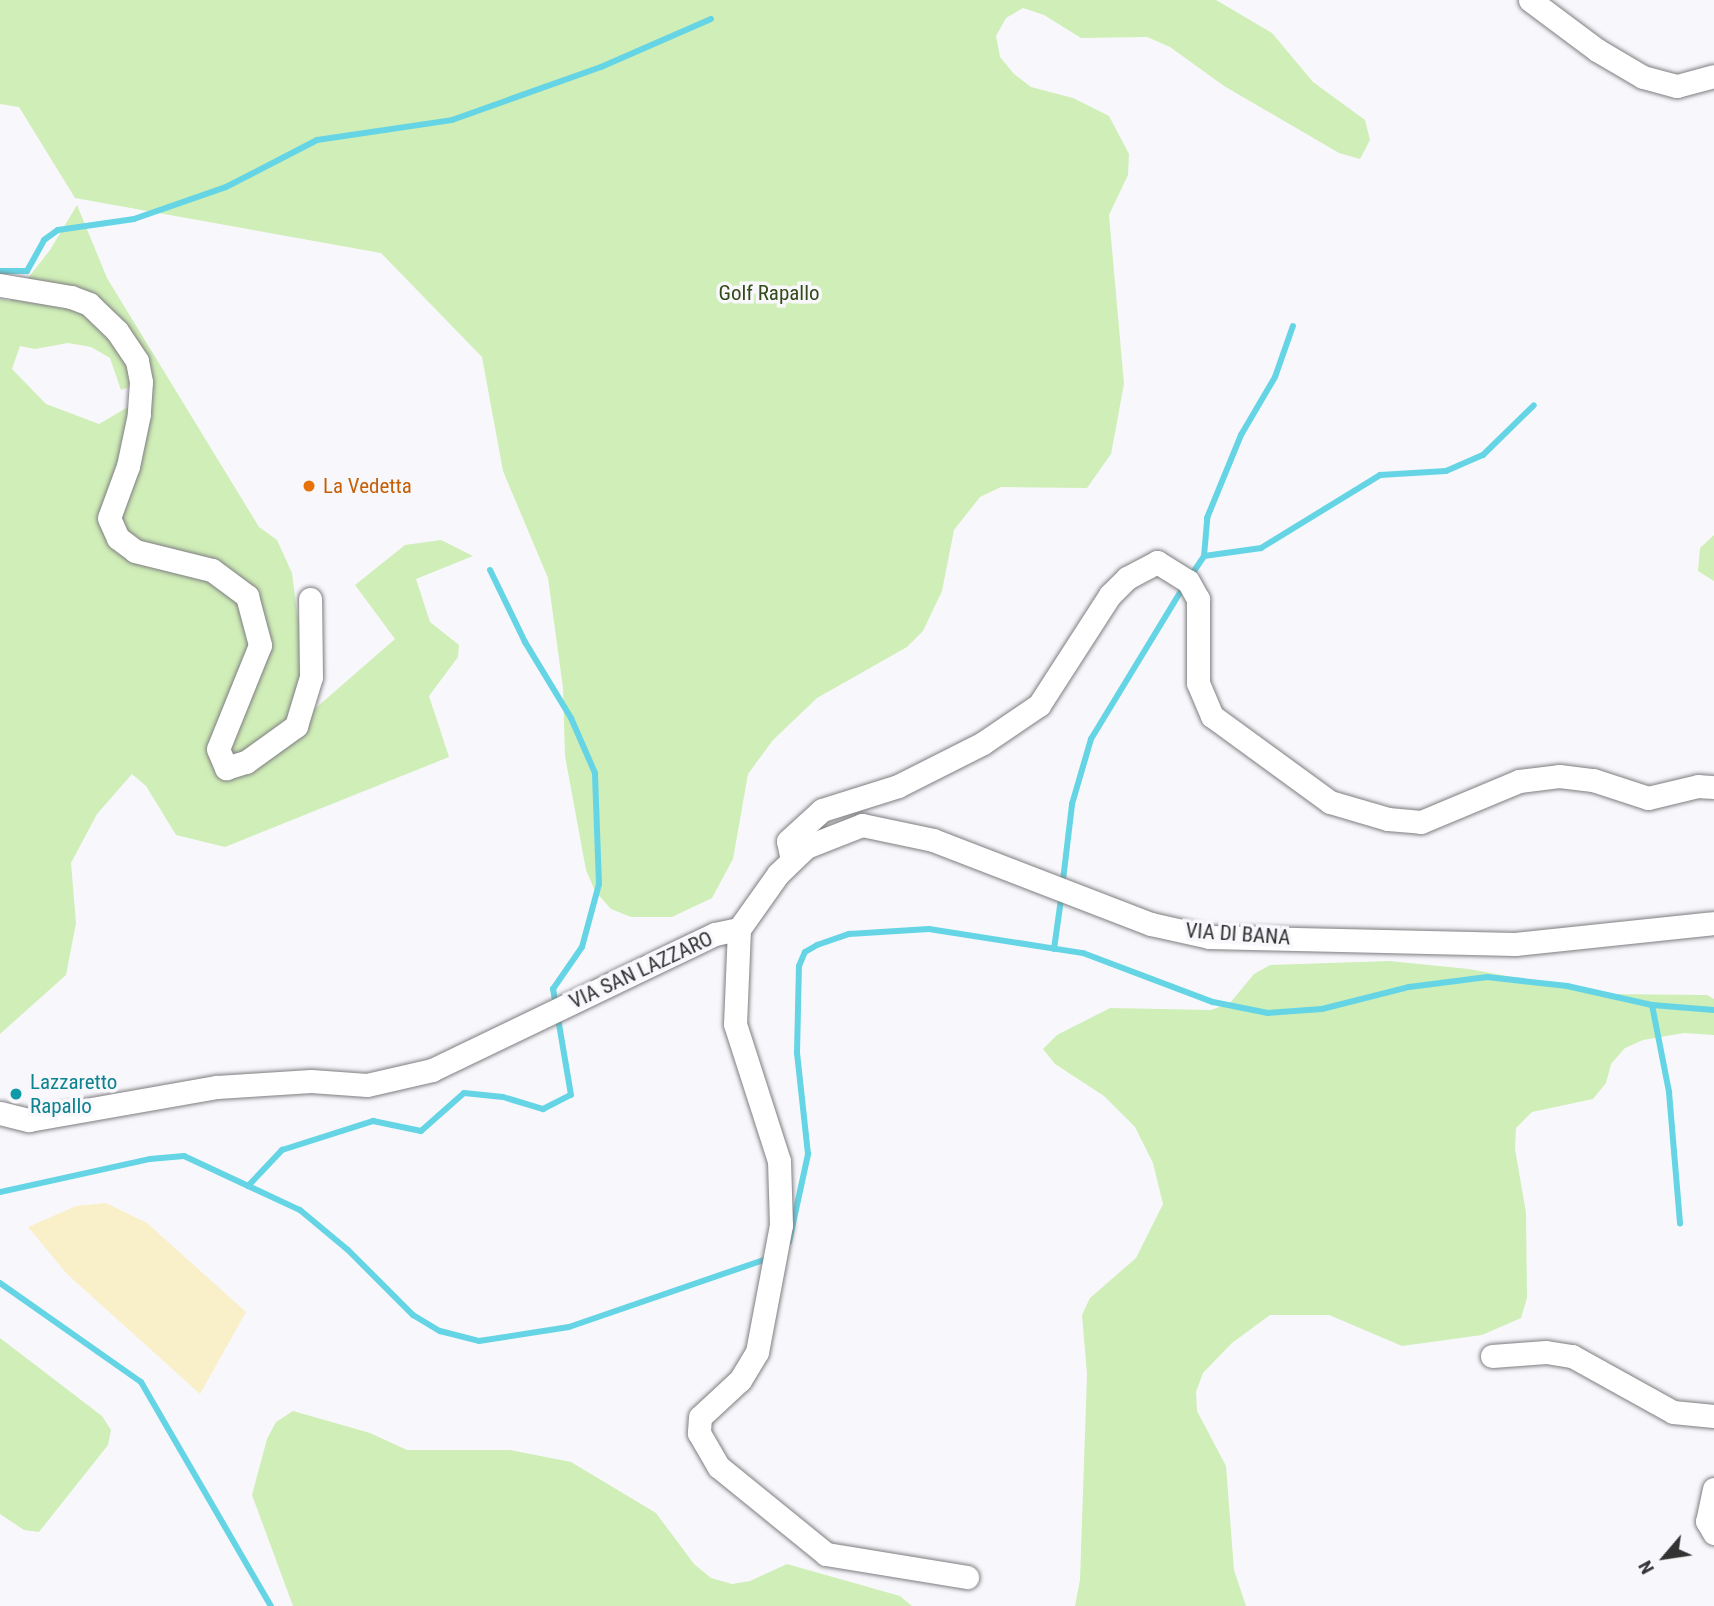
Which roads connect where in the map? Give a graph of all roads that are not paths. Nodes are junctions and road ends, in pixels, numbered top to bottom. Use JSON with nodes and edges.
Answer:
{"nodes":[{"id":1,"x":1530,"y":0,"type":"edge"},
{"id":2,"x":1714,"y":76,"type":"edge"},
{"id":3,"x":0,"y":285,"type":"edge"},
{"id":4,"x":310,"y":599,"type":"dead end"},
{"id":5,"x":1714,"y":787,"type":"edge"},
{"id":6,"x":792,"y":860,"type":"junction"},
{"id":7,"x":1714,"y":923,"type":"edge"},
{"id":8,"x":739,"y":929,"type":"junction"},
{"id":9,"x":0,"y":1113,"type":"edge"},
{"id":10,"x":1492,"y":1356,"type":"dead end"},
{"id":11,"x":1714,"y":1416,"type":"edge"},
{"id":12,"x":1714,"y":1489,"type":"edge"},
{"id":13,"x":1714,"y":1533,"type":"edge"},
{"id":14,"x":967,"y":1577,"type":"dead end"}],
"edges":[{"from":1,"to":2,"type":"street"},
{"from":3,"to":4,"type":"street"},
{"from":5,"to":6,"type":"street"},
{"from":6,"to":7,"type":"street","name":"VIA DI BANA"},
{"from":6,"to":8,"type":"street","name":"VIA DI BANA"},
{"from":8,"to":9,"type":"street","name":"VIA SAN LAZZARO"},
{"from":8,"to":14,"type":"street","name":"VIA SAN LAZZARO"},
{"from":10,"to":11,"type":"street"},
{"from":12,"to":13,"type":"street"}]}
